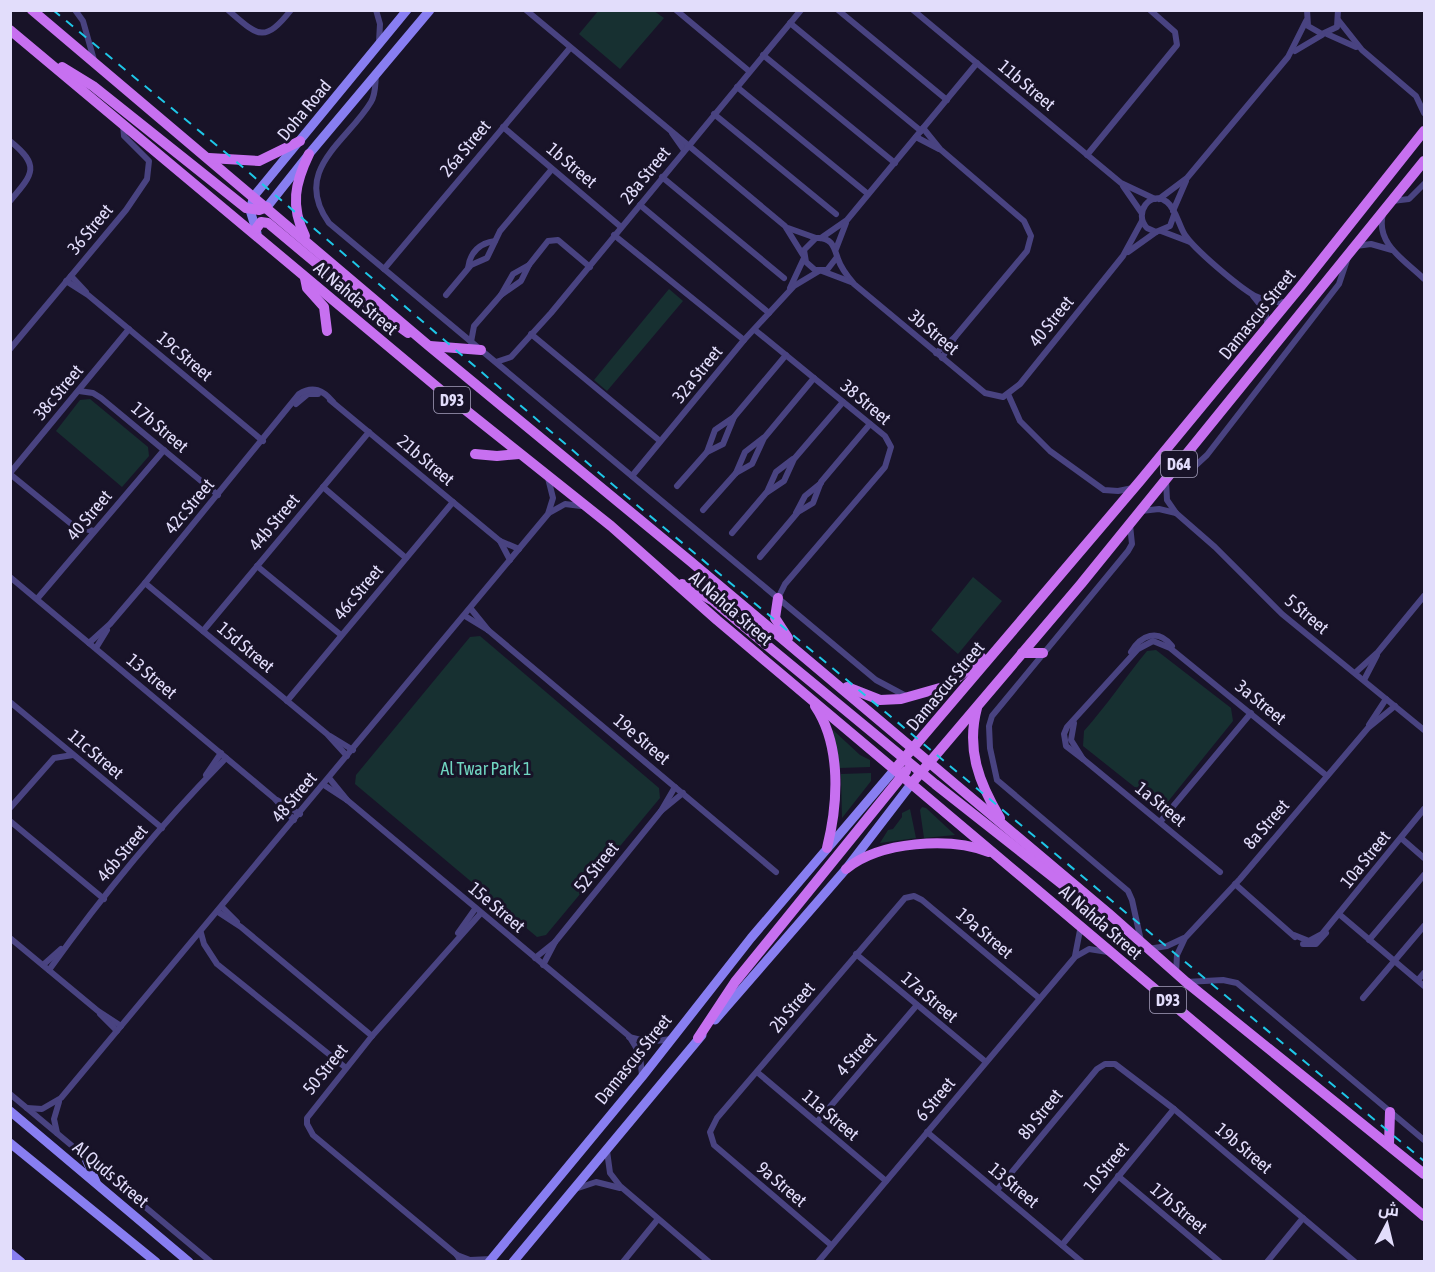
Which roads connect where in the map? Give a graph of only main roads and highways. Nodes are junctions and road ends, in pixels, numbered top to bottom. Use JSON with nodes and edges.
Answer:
{"nodes":[{"id":1,"x":32,"y":10,"type":"edge"},
{"id":2,"x":407,"y":10,"type":"edge"},
{"id":3,"x":430,"y":10,"type":"edge"},
{"id":4,"x":10,"y":30,"type":"edge"},
{"id":5,"x":46,"y":59,"type":"junction"},
{"id":6,"x":1425,"y":131,"type":"edge"},
{"id":7,"x":300,"y":141,"type":"junction"},
{"id":8,"x":309,"y":154,"type":"junction"},
{"id":9,"x":208,"y":158,"type":"junction"},
{"id":10,"x":1425,"y":161,"type":"edge"},
{"id":11,"x":254,"y":196,"type":"junction"},
{"id":12,"x":267,"y":207,"type":"junction"},
{"id":13,"x":250,"y":210,"type":"junction"},
{"id":14,"x":257,"y":233,"type":"junction"},
{"id":15,"x":308,"y":242,"type":"junction"},
{"id":16,"x":305,"y":278,"type":"junction"},
{"id":17,"x":327,"y":331,"type":"dead end"},
{"id":18,"x":425,"y":343,"type":"junction"},
{"id":19,"x":481,"y":350,"type":"road end"},
{"id":20,"x":475,"y":454,"type":"dead end"},
{"id":21,"x":519,"y":454,"type":"junction"},
{"id":22,"x":676,"y":582,"type":"junction"},
{"id":23,"x":778,"y":598,"type":"road end"},
{"id":24,"x":998,"y":648,"type":"junction"},
{"id":25,"x":799,"y":653,"type":"junction"},
{"id":26,"x":1022,"y":653,"type":"junction"},
{"id":27,"x":1043,"y":653,"type":"road end"},
{"id":28,"x":829,"y":678,"type":"junction"},
{"id":29,"x":808,"y":696,"type":"junction"},
{"id":30,"x":977,"y":706,"type":"junction"},
{"id":31,"x":921,"y":755,"type":"junction"},
{"id":32,"x":908,"y":762,"type":"junction"},
{"id":33,"x":898,"y":772,"type":"junction"},
{"id":34,"x":921,"y":772,"type":"junction"},
{"id":35,"x":912,"y":783,"type":"junction"},
{"id":36,"x":1004,"y":826,"type":"junction"},
{"id":37,"x":826,"y":848,"type":"junction"},
{"id":38,"x":998,"y":857,"type":"junction"},
{"id":39,"x":846,"y":869,"type":"junction"},
{"id":40,"x":1141,"y":944,"type":"junction"},
{"id":41,"x":698,"y":1038,"type":"junction"},
{"id":42,"x":10,"y":1112,"type":"edge"},
{"id":43,"x":1390,"y":1112,"type":"road end"},
{"id":44,"x":10,"y":1143,"type":"edge"},
{"id":45,"x":1389,"y":1144,"type":"junction"},
{"id":46,"x":84,"y":1154,"type":"road end"},
{"id":47,"x":1425,"y":1174,"type":"edge"},
{"id":48,"x":98,"y":1184,"type":"junction"},
{"id":49,"x":1425,"y":1216,"type":"edge"},
{"id":50,"x":10,"y":1253,"type":"edge"},
{"id":51,"x":490,"y":1260,"type":"edge"},
{"id":52,"x":21,"y":1262,"type":"edge"},
{"id":53,"x":156,"y":1262,"type":"edge"},
{"id":54,"x":189,"y":1262,"type":"edge"},
{"id":55,"x":513,"y":1262,"type":"edge"}],
"edges":[{"from":1,"to":9,"type":"main road","name":"Al Nahda Street","number":"D93"},
{"from":2,"to":7,"type":"main road","name":"Doha Road"},
{"from":3,"to":8,"type":"main road","name":"Doha Road"},
{"from":4,"to":5,"type":"main road","name":"Al Nahda Street","number":"D93"},
{"from":5,"to":13,"type":"main road"},
{"from":5,"to":14,"type":"main road","name":"Al Nahda Street","number":"D93"},
{"from":6,"to":24,"type":"main road","name":"Damascus Street","number":"D64"},
{"from":7,"to":9,"type":"main road"},
{"from":7,"to":11,"type":"main road","name":"Doha Road"},
{"from":8,"to":12,"type":"main road","name":"Doha Road"},
{"from":8,"to":15,"type":"main road"},
{"from":9,"to":11,"type":"main road","name":"Al Nahda Street","number":"D93"},
{"from":10,"to":26,"type":"main road","name":"Damascus Street","number":"D64"},
{"from":11,"to":12,"type":"main road","name":"Al Nahda Street","number":"D93"},
{"from":11,"to":13,"type":"main road","name":"Doha Road"},
{"from":12,"to":13,"type":"main road"},
{"from":12,"to":15,"type":"main road","name":"Al Nahda Street","number":"D93"},
{"from":13,"to":14,"type":"main road"},
{"from":14,"to":16,"type":"main road","name":"Al Nahda Street","number":"D93"},
{"from":14,"to":18,"type":"main road"},
{"from":15,"to":18,"type":"main road","name":"Al Nahda Street","number":"D93"},
{"from":16,"to":17,"type":"main road"},
{"from":16,"to":21,"type":"main road","name":"Al Nahda Street","number":"D93"},
{"from":18,"to":19,"type":"main road"},
{"from":18,"to":25,"type":"main road","name":"Al Nahda Street","number":"D93"},
{"from":20,"to":21,"type":"main road"},
{"from":21,"to":22,"type":"main road","name":"Al Nahda Street","number":"D93"},
{"from":22,"to":29,"type":"main road","name":"Al Nahda Street","number":"D93"},
{"from":22,"to":32,"type":"main road"},
{"from":23,"to":25,"type":"main road"},
{"from":24,"to":28,"type":"main road"},
{"from":24,"to":31,"type":"main road","name":"Damascus Street","number":"D64"},
{"from":25,"to":28,"type":"main road","name":"Al Nahda Street","number":"D93"},
{"from":26,"to":27,"type":"main road"},
{"from":26,"to":30,"type":"main road","name":"Damascus Street","number":"D64"},
{"from":28,"to":31,"type":"main road","name":"Al Nahda Street","number":"D93"},
{"from":29,"to":33,"type":"main road","name":"Al Nahda Street","number":"D93"},
{"from":29,"to":37,"type":"main road"},
{"from":30,"to":31,"type":"main road","name":"Damascus Street","number":"D64"},
{"from":30,"to":36,"type":"main road"},
{"from":31,"to":32,"type":"main road","name":"Damascus Street","number":"D64"},
{"from":31,"to":34,"type":"main road","name":"Damascus Street","number":"D64"},
{"from":31,"to":36,"type":"main road","name":"Al Nahda Street","number":"D93"},
{"from":32,"to":33,"type":"main road","name":"Damascus Street","number":"D64"},
{"from":32,"to":34,"type":"main road"},
{"from":33,"to":35,"type":"main road","name":"Al Nahda Street","number":"D93"},
{"from":33,"to":37,"type":"main road","name":"Damascus Street","number":"D64"},
{"from":33,"to":41,"type":"main road"},
{"from":34,"to":35,"type":"main road","name":"Damascus Street","number":"D64"},
{"from":34,"to":40,"type":"main road"},
{"from":35,"to":38,"type":"main road","name":"Al Nahda Street","number":"D93"},
{"from":35,"to":39,"type":"main road","name":"Damascus Street","number":"D64"},
{"from":36,"to":40,"type":"main road","name":"Al Nahda Street","number":"D93"},
{"from":37,"to":51,"type":"main road","name":"Damascus Street","number":"D64"},
{"from":38,"to":39,"type":"main road"},
{"from":38,"to":49,"type":"main road","name":"Al Nahda Street","number":"D93"},
{"from":39,"to":41,"type":"main road","name":"Damascus Street","number":"D64"},
{"from":40,"to":45,"type":"main road","name":"Al Nahda Street","number":"D93"},
{"from":41,"to":55,"type":"main road","name":"Damascus Street","number":"D64"},
{"from":42,"to":48,"type":"main road","name":"Al Quds Street"},
{"from":43,"to":45,"type":"main road"},
{"from":44,"to":53,"type":"main road"},
{"from":45,"to":47,"type":"main road","name":"Al Nahda Street","number":"D93"},
{"from":46,"to":48,"type":"main road"},
{"from":48,"to":54,"type":"main road","name":"Al Quds Street"},
{"from":50,"to":52,"type":"main road"}]}
